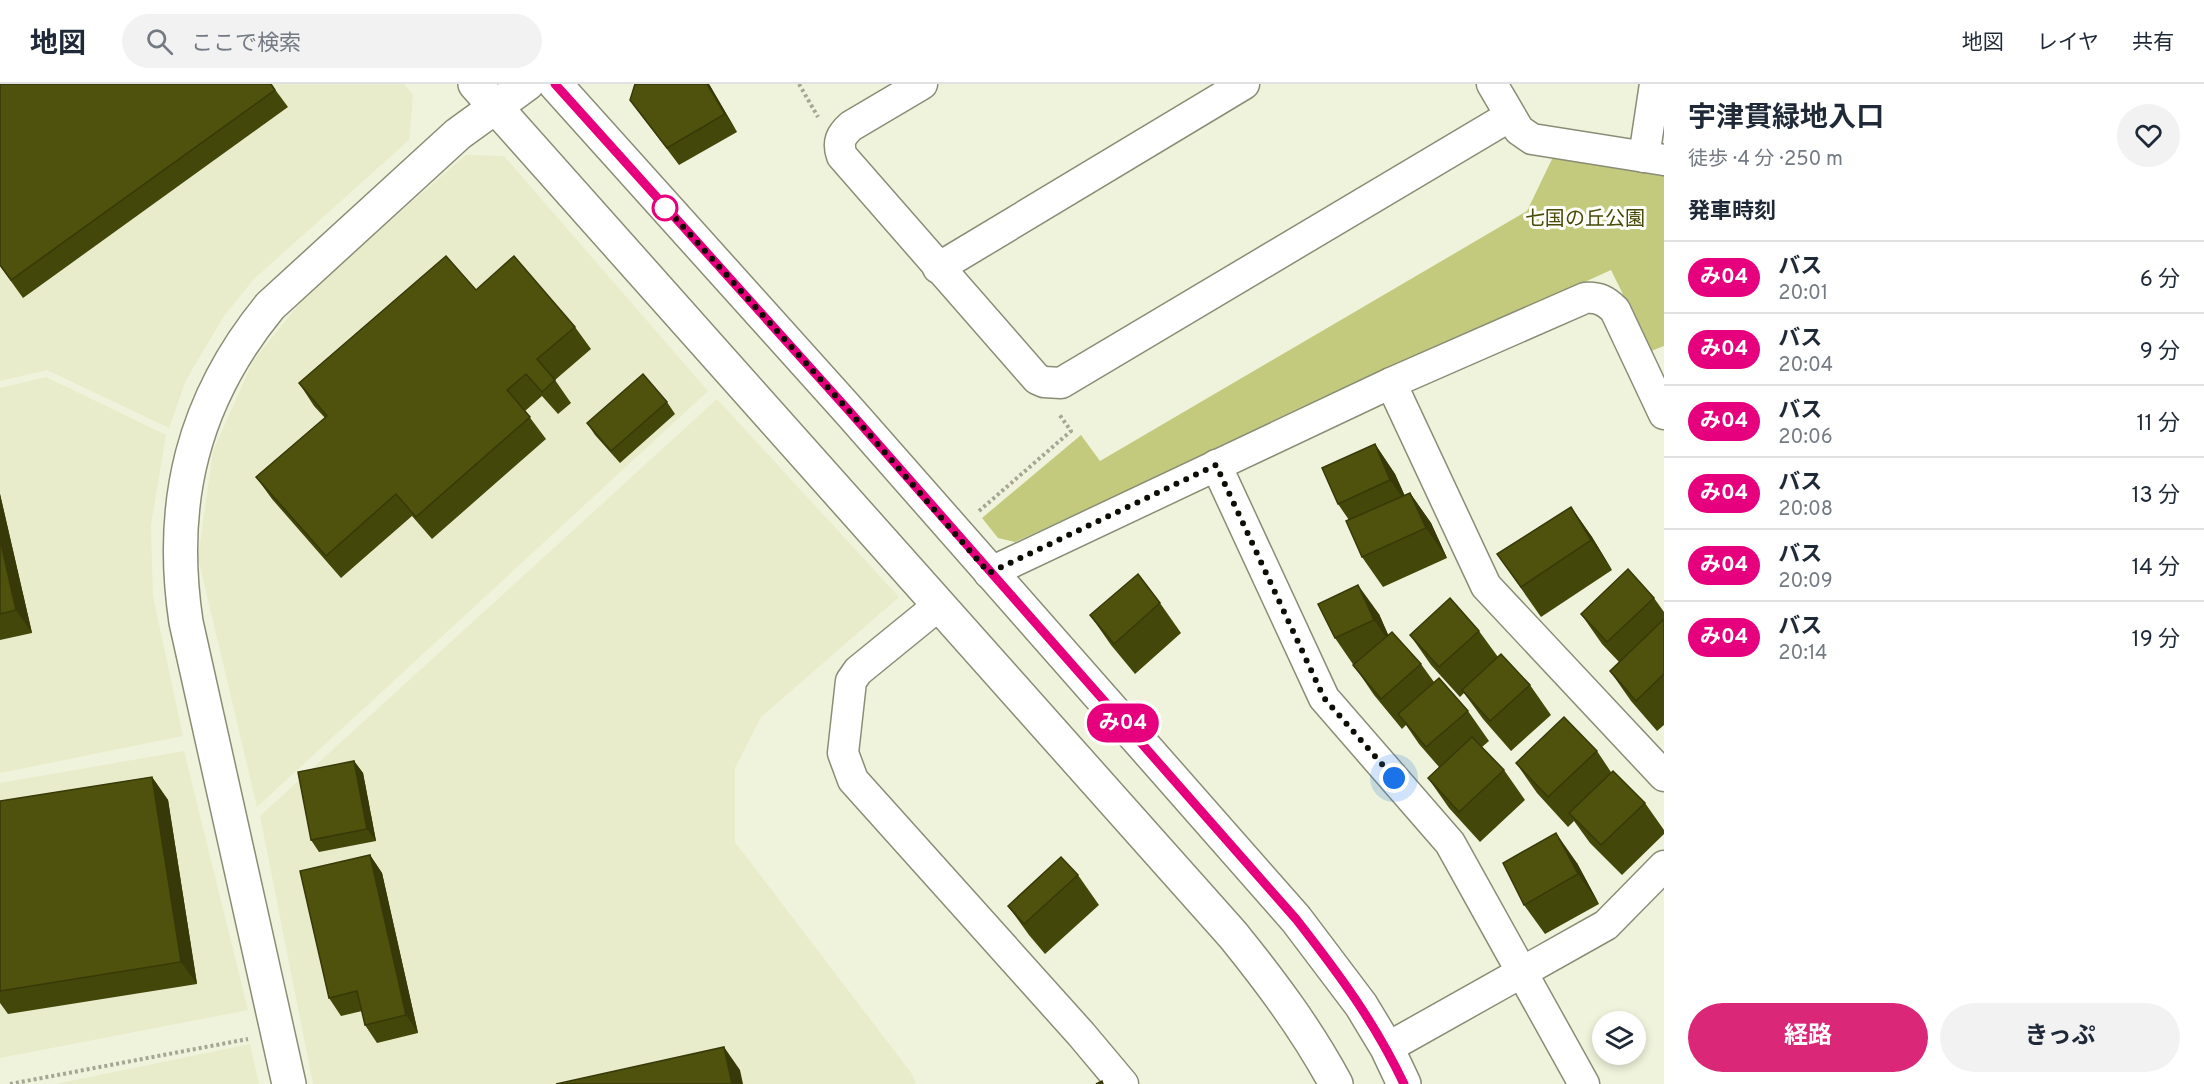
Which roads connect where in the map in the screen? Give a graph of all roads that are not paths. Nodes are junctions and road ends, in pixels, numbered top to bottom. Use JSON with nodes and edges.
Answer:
{"nodes":[{"id":1,"x":527,"y":84,"type":"edge"},
{"id":2,"x":555,"y":84,"type":"edge"},
{"id":3,"x":922,"y":84,"type":"edge"},
{"id":4,"x":1244,"y":84,"type":"edge"},
{"id":5,"x":1491,"y":84,"type":"edge"},
{"id":6,"x":1655,"y":84,"type":"edge"},
{"id":7,"x":485,"y":95,"type":"edge"},
{"id":8,"x":1510,"y":116,"type":"junction"},
{"id":9,"x":1654,"y":159,"type":"edge"},
{"id":10,"x":938,"y":268,"type":"junction"},
{"id":11,"x":1391,"y":383,"type":"junction"},
{"id":12,"x":1664,"y":414,"type":"edge"},
{"id":13,"x":1216,"y":465,"type":"junction"},
{"id":14,"x":989,"y":573,"type":"junction"},
{"id":15,"x":939,"y":605,"type":"junction"},
{"id":16,"x":1664,"y":776,"type":"edge"},
{"id":17,"x":1664,"y":867,"type":"edge"},
{"id":18,"x":1523,"y":972,"type":"junction"},
{"id":19,"x":1387,"y":1048,"type":"junction"},
{"id":20,"x":1330,"y":1082,"type":"edge"},
{"id":21,"x":289,"y":1084,"type":"edge"},
{"id":22,"x":1123,"y":1084,"type":"edge"},
{"id":23,"x":1404,"y":1084,"type":"edge"},
{"id":24,"x":1584,"y":1084,"type":"edge"}],
"edges":[{"from":1,"to":7,"type":"street"},
{"from":2,"to":14,"type":"street"},
{"from":3,"to":10,"type":"street"},
{"from":4,"to":10,"type":"street"},
{"from":5,"to":8,"type":"street"},
{"from":6,"to":9,"type":"street"},
{"from":7,"to":15,"type":"street"},
{"from":7,"to":21,"type":"street"},
{"from":8,"to":9,"type":"street"},
{"from":8,"to":10,"type":"street"},
{"from":11,"to":12,"type":"street"},
{"from":11,"to":13,"type":"street"},
{"from":11,"to":16,"type":"street"},
{"from":13,"to":14,"type":"street"},
{"from":13,"to":18,"type":"street"},
{"from":14,"to":19,"type":"street"},
{"from":15,"to":20,"type":"street"},
{"from":15,"to":22,"type":"street"},
{"from":17,"to":18,"type":"street"},
{"from":18,"to":19,"type":"street"},
{"from":18,"to":24,"type":"street"},
{"from":19,"to":23,"type":"street"}]}
